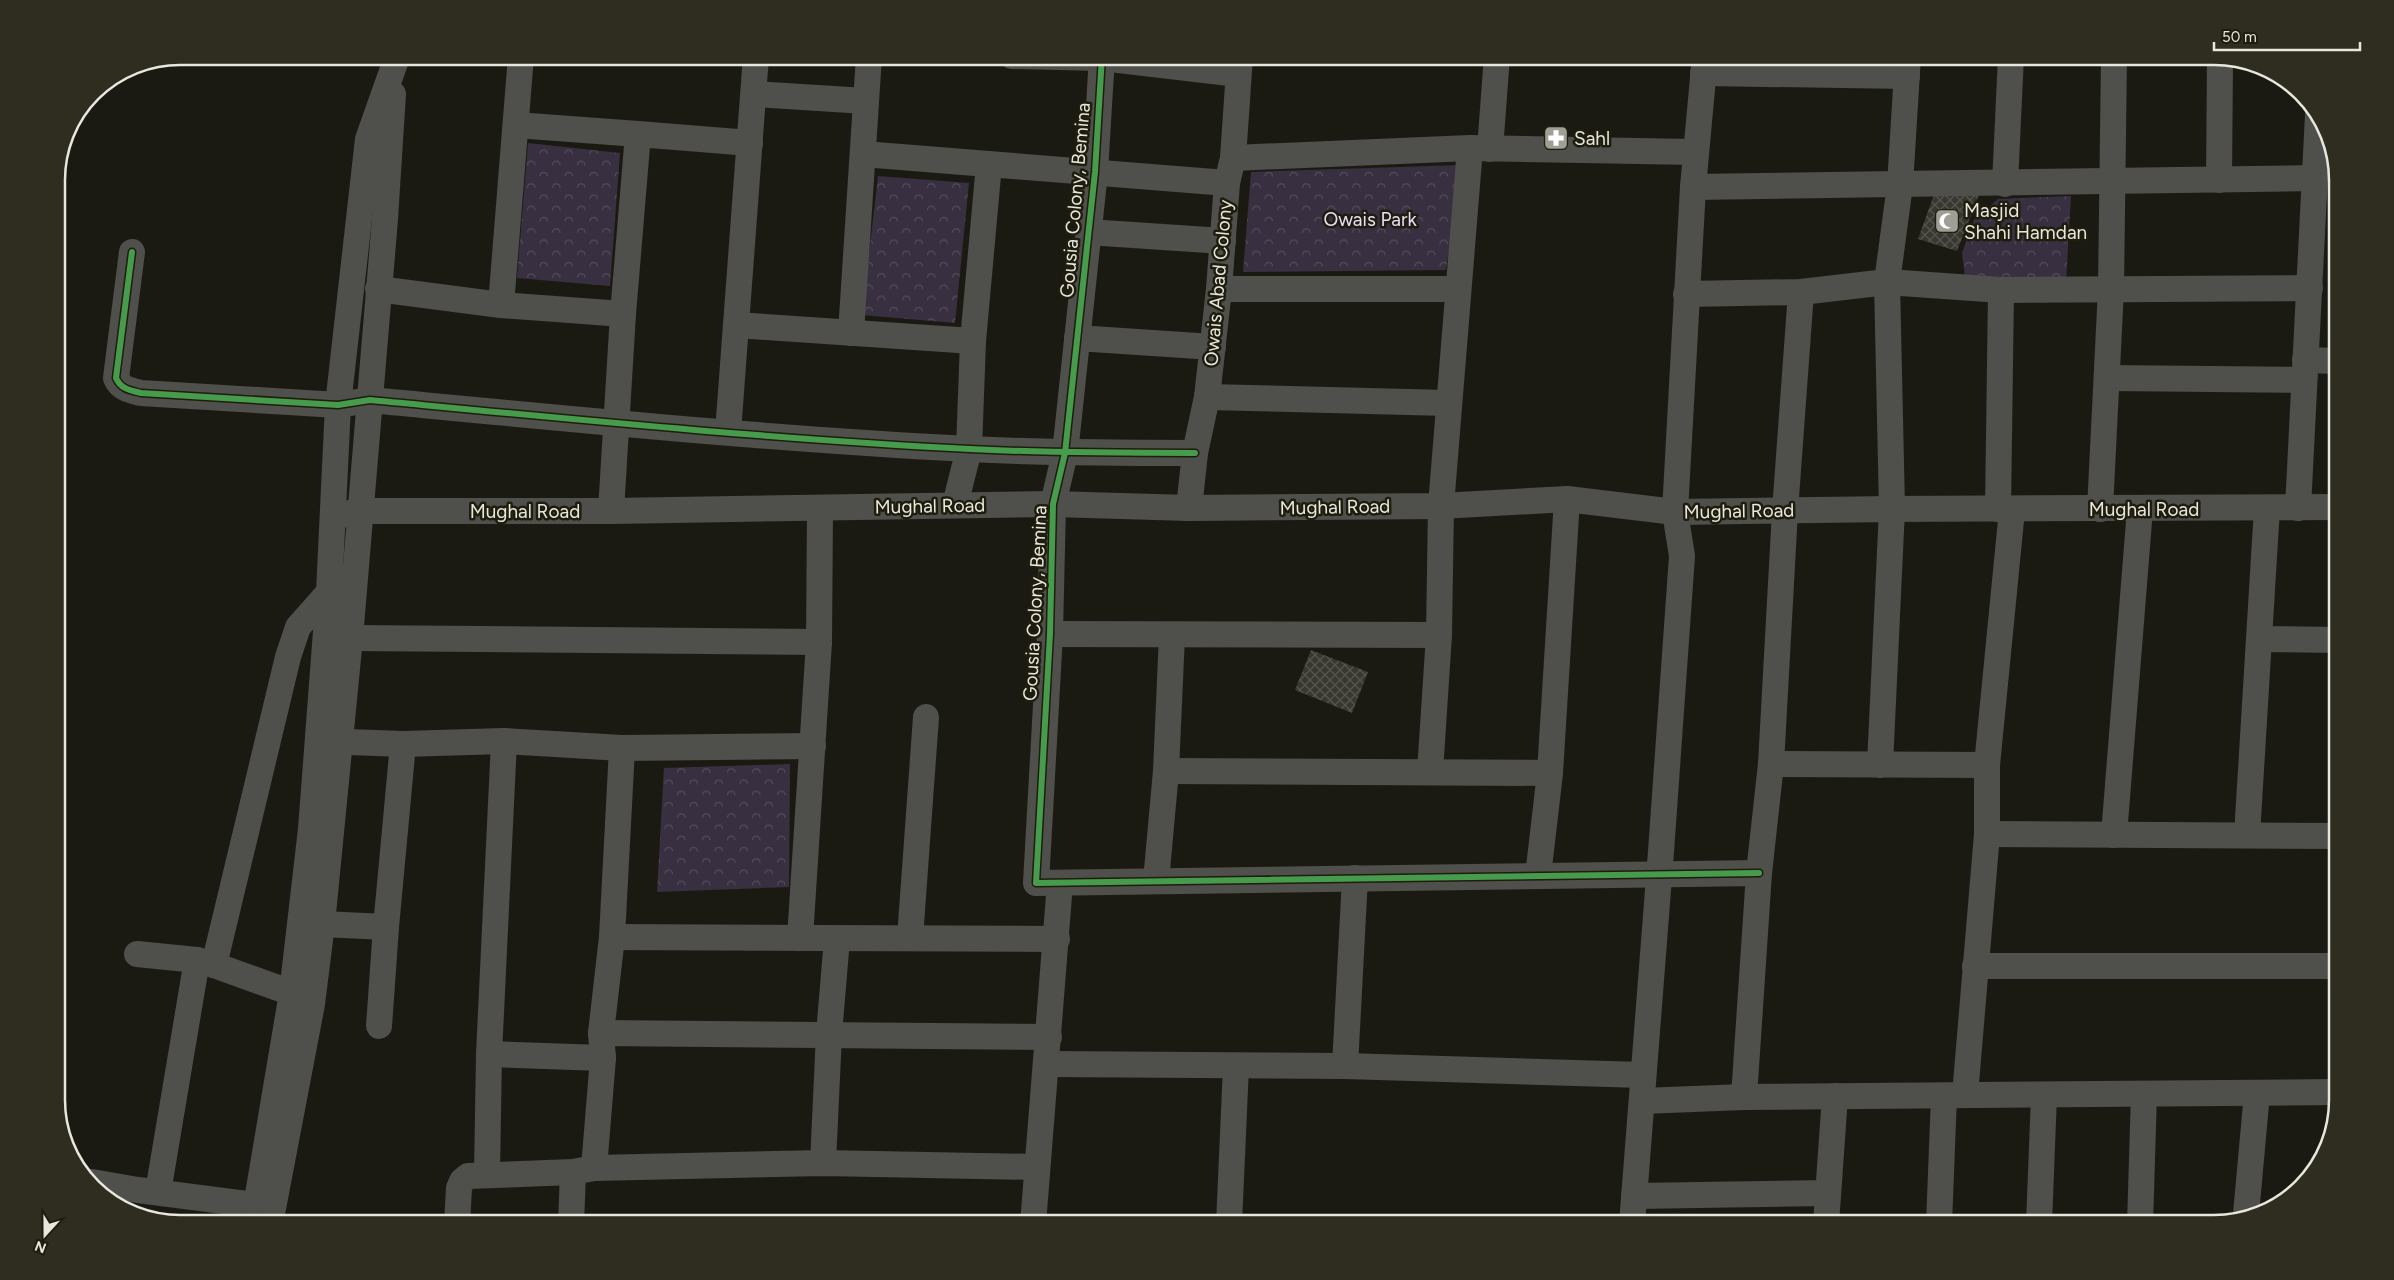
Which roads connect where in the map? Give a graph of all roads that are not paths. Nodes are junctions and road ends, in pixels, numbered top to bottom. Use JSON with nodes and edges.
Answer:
{"nodes":[{"id":1,"x":394,"y":65,"type":"edge"},
{"id":2,"x":395,"y":65,"type":"edge"},
{"id":3,"x":521,"y":65,"type":"edge"},
{"id":4,"x":756,"y":65,"type":"edge"},
{"id":5,"x":868,"y":65,"type":"edge"},
{"id":6,"x":1102,"y":65,"type":"edge"},
{"id":7,"x":1239,"y":65,"type":"edge"},
{"id":8,"x":1495,"y":65,"type":"edge"},
{"id":9,"x":1704,"y":65,"type":"edge"},
{"id":10,"x":2011,"y":65,"type":"edge"},
{"id":11,"x":2114,"y":65,"type":"edge"},
{"id":12,"x":2220,"y":65,"type":"edge"},
{"id":13,"x":1907,"y":66,"type":"edge"},
{"id":14,"x":754,"y":94,"type":"junction"},
{"id":15,"x":866,"y":101,"type":"junction"},
{"id":16,"x":516,"y":124,"type":"junction"},
{"id":17,"x":2317,"y":130,"type":"edge"},
{"id":18,"x":638,"y":134,"type":"junction"},
{"id":19,"x":750,"y":143,"type":"junction"},
{"id":20,"x":1480,"y":149,"type":"junction"},
{"id":21,"x":1695,"y":152,"type":"junction"},
{"id":22,"x":863,"y":154,"type":"junction"},
{"id":23,"x":1233,"y":158,"type":"junction"},
{"id":24,"x":989,"y":164,"type":"junction"},
{"id":25,"x":1095,"y":172,"type":"junction"},
{"id":26,"x":2315,"y":178,"type":"junction"},
{"id":27,"x":2219,"y":180,"type":"junction"},
{"id":28,"x":2112,"y":182,"type":"junction"},
{"id":29,"x":1227,"y":183,"type":"junction"},
{"id":30,"x":2005,"y":184,"type":"junction"},
{"id":31,"x":1900,"y":185,"type":"junction"},
{"id":32,"x":1693,"y":187,"type":"junction"},
{"id":33,"x":1088,"y":232,"type":"junction"},
{"id":34,"x":1222,"y":241,"type":"junction"},
{"id":35,"x":132,"y":252,"type":"dead end"},
{"id":36,"x":1886,"y":282,"type":"junction"},
{"id":37,"x":2310,"y":288,"type":"junction"},
{"id":38,"x":378,"y":289,"type":"junction"},
{"id":39,"x":1219,"y":289,"type":"junction"},
{"id":40,"x":1458,"y":289,"type":"junction"},
{"id":41,"x":2110,"y":289,"type":"junction"},
{"id":42,"x":2001,"y":290,"type":"junction"},
{"id":43,"x":1801,"y":292,"type":"junction"},
{"id":44,"x":1686,"y":294,"type":"junction"},
{"id":45,"x":501,"y":305,"type":"junction"},
{"id":46,"x":623,"y":314,"type":"junction"},
{"id":47,"x":736,"y":325,"type":"junction"},
{"id":48,"x":851,"y":333,"type":"junction"},
{"id":49,"x":1077,"y":338,"type":"junction"},
{"id":50,"x":973,"y":341,"type":"junction"},
{"id":51,"x":1212,"y":347,"type":"junction"},
{"id":52,"x":2329,"y":363,"type":"edge"},
{"id":53,"x":2305,"y":370,"type":"junction"},
{"id":54,"x":2106,"y":378,"type":"junction"},
{"id":55,"x":1207,"y":396,"type":"junction"},
{"id":56,"x":370,"y":400,"type":"junction"},
{"id":57,"x":1448,"y":402,"type":"junction"},
{"id":58,"x":338,"y":404,"type":"junction"},
{"id":59,"x":618,"y":424,"type":"junction"},
{"id":60,"x":728,"y":432,"type":"junction"},
{"id":61,"x":969,"y":449,"type":"junction"},
{"id":62,"x":1065,"y":453,"type":"junction"},
{"id":63,"x":1195,"y":453,"type":"junction"},
{"id":64,"x":1566,"y":499,"type":"junction"},
{"id":65,"x":1053,"y":504,"type":"junction"},
{"id":66,"x":956,"y":505,"type":"junction"},
{"id":67,"x":1441,"y":506,"type":"junction"},
{"id":68,"x":2329,"y":507,"type":"edge"},
{"id":69,"x":1189,"y":508,"type":"junction"},
{"id":70,"x":2267,"y":508,"type":"junction"},
{"id":71,"x":2298,"y":508,"type":"junction"},
{"id":72,"x":820,"y":509,"type":"junction"},
{"id":73,"x":1892,"y":509,"type":"junction"},
{"id":74,"x":2100,"y":509,"type":"junction"},
{"id":75,"x":2140,"y":509,"type":"junction"},
{"id":76,"x":2005,"y":510,"type":"junction"},
{"id":77,"x":359,"y":511,"type":"junction"},
{"id":78,"x":611,"y":511,"type":"junction"},
{"id":79,"x":1785,"y":511,"type":"junction"},
{"id":80,"x":1675,"y":512,"type":"junction"},
{"id":81,"x":333,"y":517,"type":"junction"},
{"id":82,"x":329,"y":592,"type":"junction"},
{"id":83,"x":1050,"y":634,"type":"junction"},
{"id":84,"x":1172,"y":635,"type":"junction"},
{"id":85,"x":1439,"y":635,"type":"junction"},
{"id":86,"x":350,"y":638,"type":"junction"},
{"id":87,"x":2259,"y":639,"type":"junction"},
{"id":88,"x":2329,"y":640,"type":"edge"},
{"id":89,"x":819,"y":642,"type":"junction"},
{"id":90,"x":926,"y":717,"type":"dead end"},
{"id":91,"x":328,"y":741,"type":"junction"},
{"id":92,"x":504,"y":742,"type":"junction"},
{"id":93,"x":403,"y":744,"type":"junction"},
{"id":94,"x":812,"y":746,"type":"junction"},
{"id":95,"x":622,"y":748,"type":"junction"},
{"id":96,"x":1771,"y":764,"type":"junction"},
{"id":97,"x":1880,"y":765,"type":"junction"},
{"id":98,"x":1987,"y":765,"type":"junction"},
{"id":99,"x":1166,"y":772,"type":"junction"},
{"id":100,"x":1430,"y":772,"type":"junction"},
{"id":101,"x":1550,"y":773,"type":"junction"},
{"id":102,"x":1987,"y":834,"type":"junction"},
{"id":103,"x":2114,"y":835,"type":"junction"},
{"id":104,"x":2247,"y":835,"type":"junction"},
{"id":105,"x":2329,"y":836,"type":"edge"},
{"id":106,"x":1660,"y":873,"type":"junction"},
{"id":107,"x":1759,"y":873,"type":"junction"},
{"id":108,"x":1538,"y":876,"type":"junction"},
{"id":109,"x":1355,"y":878,"type":"junction"},
{"id":110,"x":1156,"y":881,"type":"junction"},
{"id":111,"x":1048,"y":883,"type":"junction"},
{"id":112,"x":322,"y":924,"type":"junction"},
{"id":113,"x":386,"y":927,"type":"junction"},
{"id":114,"x":612,"y":937,"type":"junction"},
{"id":115,"x":800,"y":938,"type":"junction"},
{"id":116,"x":910,"y":938,"type":"junction"},
{"id":117,"x":837,"y":939,"type":"junction"},
{"id":118,"x":1057,"y":939,"type":"junction"},
{"id":119,"x":137,"y":954,"type":"dead end"},
{"id":120,"x":205,"y":962,"type":"junction"},
{"id":121,"x":1975,"y":966,"type":"junction"},
{"id":122,"x":2329,"y":966,"type":"edge"},
{"id":123,"x":302,"y":999,"type":"junction"},
{"id":124,"x":379,"y":1026,"type":"dead end"},
{"id":125,"x":602,"y":1033,"type":"junction"},
{"id":126,"x":829,"y":1034,"type":"junction"},
{"id":127,"x":1049,"y":1037,"type":"junction"},
{"id":128,"x":489,"y":1054,"type":"junction"},
{"id":129,"x":603,"y":1058,"type":"junction"},
{"id":130,"x":1047,"y":1064,"type":"junction"},
{"id":131,"x":1236,"y":1066,"type":"junction"},
{"id":132,"x":1345,"y":1066,"type":"junction"},
{"id":133,"x":1642,"y":1088,"type":"junction"},
{"id":134,"x":2257,"y":1092,"type":"junction"},
{"id":135,"x":2329,"y":1092,"type":"edge"},
{"id":136,"x":2144,"y":1094,"type":"junction"},
{"id":137,"x":2044,"y":1095,"type":"junction"},
{"id":138,"x":1835,"y":1096,"type":"junction"},
{"id":139,"x":1954,"y":1096,"type":"junction"},
{"id":140,"x":1744,"y":1098,"type":"junction"},
{"id":141,"x":823,"y":1163,"type":"junction"},
{"id":142,"x":1037,"y":1167,"type":"junction"},
{"id":143,"x":583,"y":1170,"type":"junction"},
{"id":144,"x":487,"y":1173,"type":"junction"},
{"id":145,"x":101,"y":1183,"type":"edge"},
{"id":146,"x":158,"y":1192,"type":"junction"},
{"id":147,"x":1828,"y":1193,"type":"junction"},
{"id":148,"x":1634,"y":1196,"type":"junction"},
{"id":149,"x":2246,"y":1210,"type":"edge"},
{"id":150,"x":252,"y":1215,"type":"edge"},
{"id":151,"x":260,"y":1215,"type":"edge"},
{"id":152,"x":457,"y":1215,"type":"edge"},
{"id":153,"x":573,"y":1215,"type":"edge"},
{"id":154,"x":1034,"y":1215,"type":"edge"},
{"id":155,"x":1229,"y":1215,"type":"edge"},
{"id":156,"x":1633,"y":1215,"type":"edge"},
{"id":157,"x":1827,"y":1215,"type":"edge"},
{"id":158,"x":1940,"y":1215,"type":"edge"},
{"id":159,"x":2039,"y":1215,"type":"edge"},
{"id":160,"x":2140,"y":1215,"type":"edge"}],
"edges":[{"from":1,"to":58,"type":"street"},
{"from":2,"to":38,"type":"street"},
{"from":3,"to":16,"type":"street"},
{"from":4,"to":14,"type":"street"},
{"from":5,"to":15,"type":"street"},
{"from":6,"to":25,"type":"street","name":"Gousia Colony, Bemina"},
{"from":7,"to":23,"type":"street","name":"Owais Abad Colony"},
{"from":8,"to":20,"type":"street"},
{"from":9,"to":13,"type":"street"},
{"from":9,"to":21,"type":"street"},
{"from":10,"to":30,"type":"street"},
{"from":11,"to":28,"type":"street"},
{"from":12,"to":27,"type":"street"},
{"from":13,"to":31,"type":"street"},
{"from":14,"to":15,"type":"street"},
{"from":14,"to":19,"type":"street"},
{"from":15,"to":22,"type":"street"},
{"from":16,"to":18,"type":"street"},
{"from":16,"to":45,"type":"street"},
{"from":17,"to":26,"type":"street"},
{"from":18,"to":19,"type":"street"},
{"from":18,"to":46,"type":"street"},
{"from":19,"to":47,"type":"street"},
{"from":20,"to":21,"type":"street"},
{"from":20,"to":23,"type":"street"},
{"from":20,"to":40,"type":"street"},
{"from":21,"to":32,"type":"street"},
{"from":22,"to":24,"type":"street"},
{"from":22,"to":48,"type":"street"},
{"from":23,"to":29,"type":"street","name":"Owais Abad Colony"},
{"from":24,"to":25,"type":"street"},
{"from":24,"to":50,"type":"street"},
{"from":25,"to":29,"type":"street"},
{"from":25,"to":33,"type":"street","name":"Gousia Colony, Bemina"},
{"from":26,"to":27,"type":"street"},
{"from":26,"to":37,"type":"street"},
{"from":27,"to":28,"type":"street"},
{"from":28,"to":30,"type":"street"},
{"from":28,"to":41,"type":"street"},
{"from":29,"to":34,"type":"street","name":"Owais Abad Colony"},
{"from":30,"to":31,"type":"street"},
{"from":31,"to":32,"type":"street"},
{"from":31,"to":36,"type":"street"},
{"from":32,"to":44,"type":"street"},
{"from":33,"to":34,"type":"street"},
{"from":33,"to":49,"type":"street","name":"Gousia Colony, Bemina"},
{"from":34,"to":39,"type":"street","name":"Owais Abad Colony"},
{"from":35,"to":58,"type":"street"},
{"from":36,"to":42,"type":"street"},
{"from":36,"to":43,"type":"street"},
{"from":36,"to":73,"type":"street"},
{"from":37,"to":41,"type":"street"},
{"from":37,"to":53,"type":"street"},
{"from":38,"to":45,"type":"street"},
{"from":38,"to":56,"type":"street"},
{"from":39,"to":40,"type":"street"},
{"from":39,"to":51,"type":"street","name":"Owais Abad Colony"},
{"from":40,"to":57,"type":"street"},
{"from":41,"to":42,"type":"street"},
{"from":41,"to":54,"type":"street"},
{"from":42,"to":76,"type":"street"},
{"from":43,"to":44,"type":"street"},
{"from":43,"to":79,"type":"street"},
{"from":44,"to":80,"type":"street"},
{"from":45,"to":46,"type":"street"},
{"from":46,"to":59,"type":"street"},
{"from":47,"to":48,"type":"street"},
{"from":47,"to":60,"type":"street"},
{"from":48,"to":50,"type":"street"},
{"from":49,"to":51,"type":"street"},
{"from":49,"to":62,"type":"street","name":"Gousia Colony, Bemina"},
{"from":50,"to":61,"type":"street"},
{"from":51,"to":55,"type":"street","name":"Owais Abad Colony"},
{"from":52,"to":53,"type":"street"},
{"from":53,"to":54,"type":"street"},
{"from":53,"to":71,"type":"street"},
{"from":54,"to":74,"type":"street"},
{"from":55,"to":57,"type":"street"},
{"from":55,"to":63,"type":"street","name":"Owais Abad Colony"},
{"from":56,"to":58,"type":"street"},
{"from":56,"to":59,"type":"street"},
{"from":56,"to":77,"type":"street"},
{"from":57,"to":67,"type":"street"},
{"from":58,"to":81,"type":"street"},
{"from":59,"to":60,"type":"street"},
{"from":59,"to":78,"type":"street"},
{"from":60,"to":61,"type":"street"},
{"from":61,"to":62,"type":"street"},
{"from":61,"to":66,"type":"street"},
{"from":62,"to":63,"type":"street"},
{"from":62,"to":65,"type":"street","name":"Gousia Colony, Bemina"},
{"from":63,"to":69,"type":"street","name":"Owais Abad Colony"},
{"from":64,"to":67,"type":"street","name":"Mughal Road"},
{"from":64,"to":80,"type":"street","name":"Mughal Road"},
{"from":64,"to":101,"type":"street"},
{"from":65,"to":66,"type":"street","name":"Mughal Road"},
{"from":65,"to":69,"type":"street","name":"Mughal Road"},
{"from":65,"to":83,"type":"street","name":"Gousia Colony, Bemina"},
{"from":66,"to":72,"type":"street","name":"Mughal Road"},
{"from":67,"to":69,"type":"street","name":"Mughal Road"},
{"from":67,"to":85,"type":"street"},
{"from":68,"to":71,"type":"street","name":"Mughal Road"},
{"from":70,"to":71,"type":"street","name":"Mughal Road"},
{"from":70,"to":75,"type":"street","name":"Mughal Road"},
{"from":70,"to":87,"type":"street"},
{"from":72,"to":78,"type":"street","name":"Mughal Road"},
{"from":72,"to":89,"type":"street"},
{"from":73,"to":76,"type":"street","name":"Mughal Road"},
{"from":73,"to":79,"type":"street","name":"Mughal Road"},
{"from":73,"to":97,"type":"street"},
{"from":74,"to":75,"type":"street","name":"Mughal Road"},
{"from":74,"to":76,"type":"street","name":"Mughal Road"},
{"from":75,"to":103,"type":"street"},
{"from":76,"to":98,"type":"street"},
{"from":77,"to":78,"type":"street","name":"Mughal Road"},
{"from":77,"to":81,"type":"street","name":"Mughal Road"},
{"from":77,"to":86,"type":"street"},
{"from":79,"to":80,"type":"street","name":"Mughal Road"},
{"from":79,"to":96,"type":"street"},
{"from":80,"to":106,"type":"street"},
{"from":81,"to":82,"type":"street"},
{"from":82,"to":91,"type":"street"},
{"from":82,"to":120,"type":"street"},
{"from":83,"to":84,"type":"street"},
{"from":83,"to":111,"type":"street","name":"Gousia Colony, Bemina"},
{"from":84,"to":85,"type":"street"},
{"from":84,"to":99,"type":"street"},
{"from":85,"to":100,"type":"street"},
{"from":86,"to":89,"type":"street"},
{"from":86,"to":91,"type":"street"},
{"from":87,"to":88,"type":"street"},
{"from":87,"to":104,"type":"street"},
{"from":89,"to":94,"type":"street"},
{"from":90,"to":116,"type":"street"},
{"from":91,"to":93,"type":"street"},
{"from":91,"to":112,"type":"street"},
{"from":91,"to":123,"type":"street"},
{"from":92,"to":93,"type":"street"},
{"from":92,"to":95,"type":"street"},
{"from":92,"to":128,"type":"street"},
{"from":93,"to":113,"type":"street"},
{"from":94,"to":95,"type":"street"},
{"from":94,"to":115,"type":"street"},
{"from":95,"to":114,"type":"street"},
{"from":96,"to":97,"type":"street"},
{"from":96,"to":107,"type":"street"},
{"from":97,"to":98,"type":"street"},
{"from":98,"to":102,"type":"street"},
{"from":99,"to":100,"type":"street"},
{"from":99,"to":110,"type":"street"},
{"from":100,"to":101,"type":"street"},
{"from":101,"to":108,"type":"street"},
{"from":102,"to":103,"type":"street"},
{"from":102,"to":121,"type":"street"},
{"from":103,"to":104,"type":"street"},
{"from":104,"to":105,"type":"street"},
{"from":106,"to":107,"type":"street"},
{"from":106,"to":108,"type":"street"},
{"from":106,"to":133,"type":"street"},
{"from":107,"to":140,"type":"street"},
{"from":108,"to":109,"type":"street"},
{"from":109,"to":110,"type":"street"},
{"from":109,"to":132,"type":"street"},
{"from":110,"to":111,"type":"street"},
{"from":111,"to":118,"type":"street","name":"Gousia Colony, Bemina"},
{"from":112,"to":113,"type":"street"},
{"from":112,"to":123,"type":"street"},
{"from":113,"to":124,"type":"street"},
{"from":114,"to":115,"type":"street"},
{"from":114,"to":125,"type":"street"},
{"from":115,"to":117,"type":"street"},
{"from":116,"to":117,"type":"street"},
{"from":116,"to":118,"type":"street"},
{"from":117,"to":126,"type":"street"},
{"from":118,"to":127,"type":"street","name":"Gousia Colony, Bemina"},
{"from":119,"to":120,"type":"street"},
{"from":120,"to":123,"type":"street"},
{"from":120,"to":146,"type":"street"},
{"from":121,"to":122,"type":"street"},
{"from":121,"to":139,"type":"street"},
{"from":123,"to":151,"type":"street"},
{"from":125,"to":126,"type":"street"},
{"from":125,"to":129,"type":"street"},
{"from":126,"to":127,"type":"street"},
{"from":126,"to":141,"type":"street"},
{"from":127,"to":130,"type":"street","name":"Gousia Colony, Bemina"},
{"from":128,"to":129,"type":"street"},
{"from":128,"to":144,"type":"street"},
{"from":129,"to":143,"type":"street"},
{"from":130,"to":131,"type":"street"},
{"from":130,"to":142,"type":"street","name":"Gousia Colony, Bemina"},
{"from":131,"to":132,"type":"street"},
{"from":131,"to":155,"type":"street"},
{"from":132,"to":133,"type":"street"},
{"from":133,"to":140,"type":"street"},
{"from":133,"to":148,"type":"street"},
{"from":134,"to":135,"type":"street"},
{"from":134,"to":136,"type":"street"},
{"from":134,"to":149,"type":"street"},
{"from":136,"to":137,"type":"street"},
{"from":136,"to":160,"type":"street"},
{"from":137,"to":139,"type":"street"},
{"from":137,"to":159,"type":"street"},
{"from":138,"to":139,"type":"street"},
{"from":138,"to":140,"type":"street"},
{"from":138,"to":147,"type":"street"},
{"from":139,"to":158,"type":"street"},
{"from":141,"to":142,"type":"street"},
{"from":141,"to":143,"type":"street"},
{"from":142,"to":154,"type":"street","name":"Gousia Colony, Bemina"},
{"from":143,"to":144,"type":"street"},
{"from":143,"to":153,"type":"street"},
{"from":144,"to":152,"type":"street"},
{"from":145,"to":146,"type":"street"},
{"from":146,"to":150,"type":"street"},
{"from":147,"to":148,"type":"street"},
{"from":147,"to":157,"type":"street"},
{"from":148,"to":156,"type":"street"}]}
